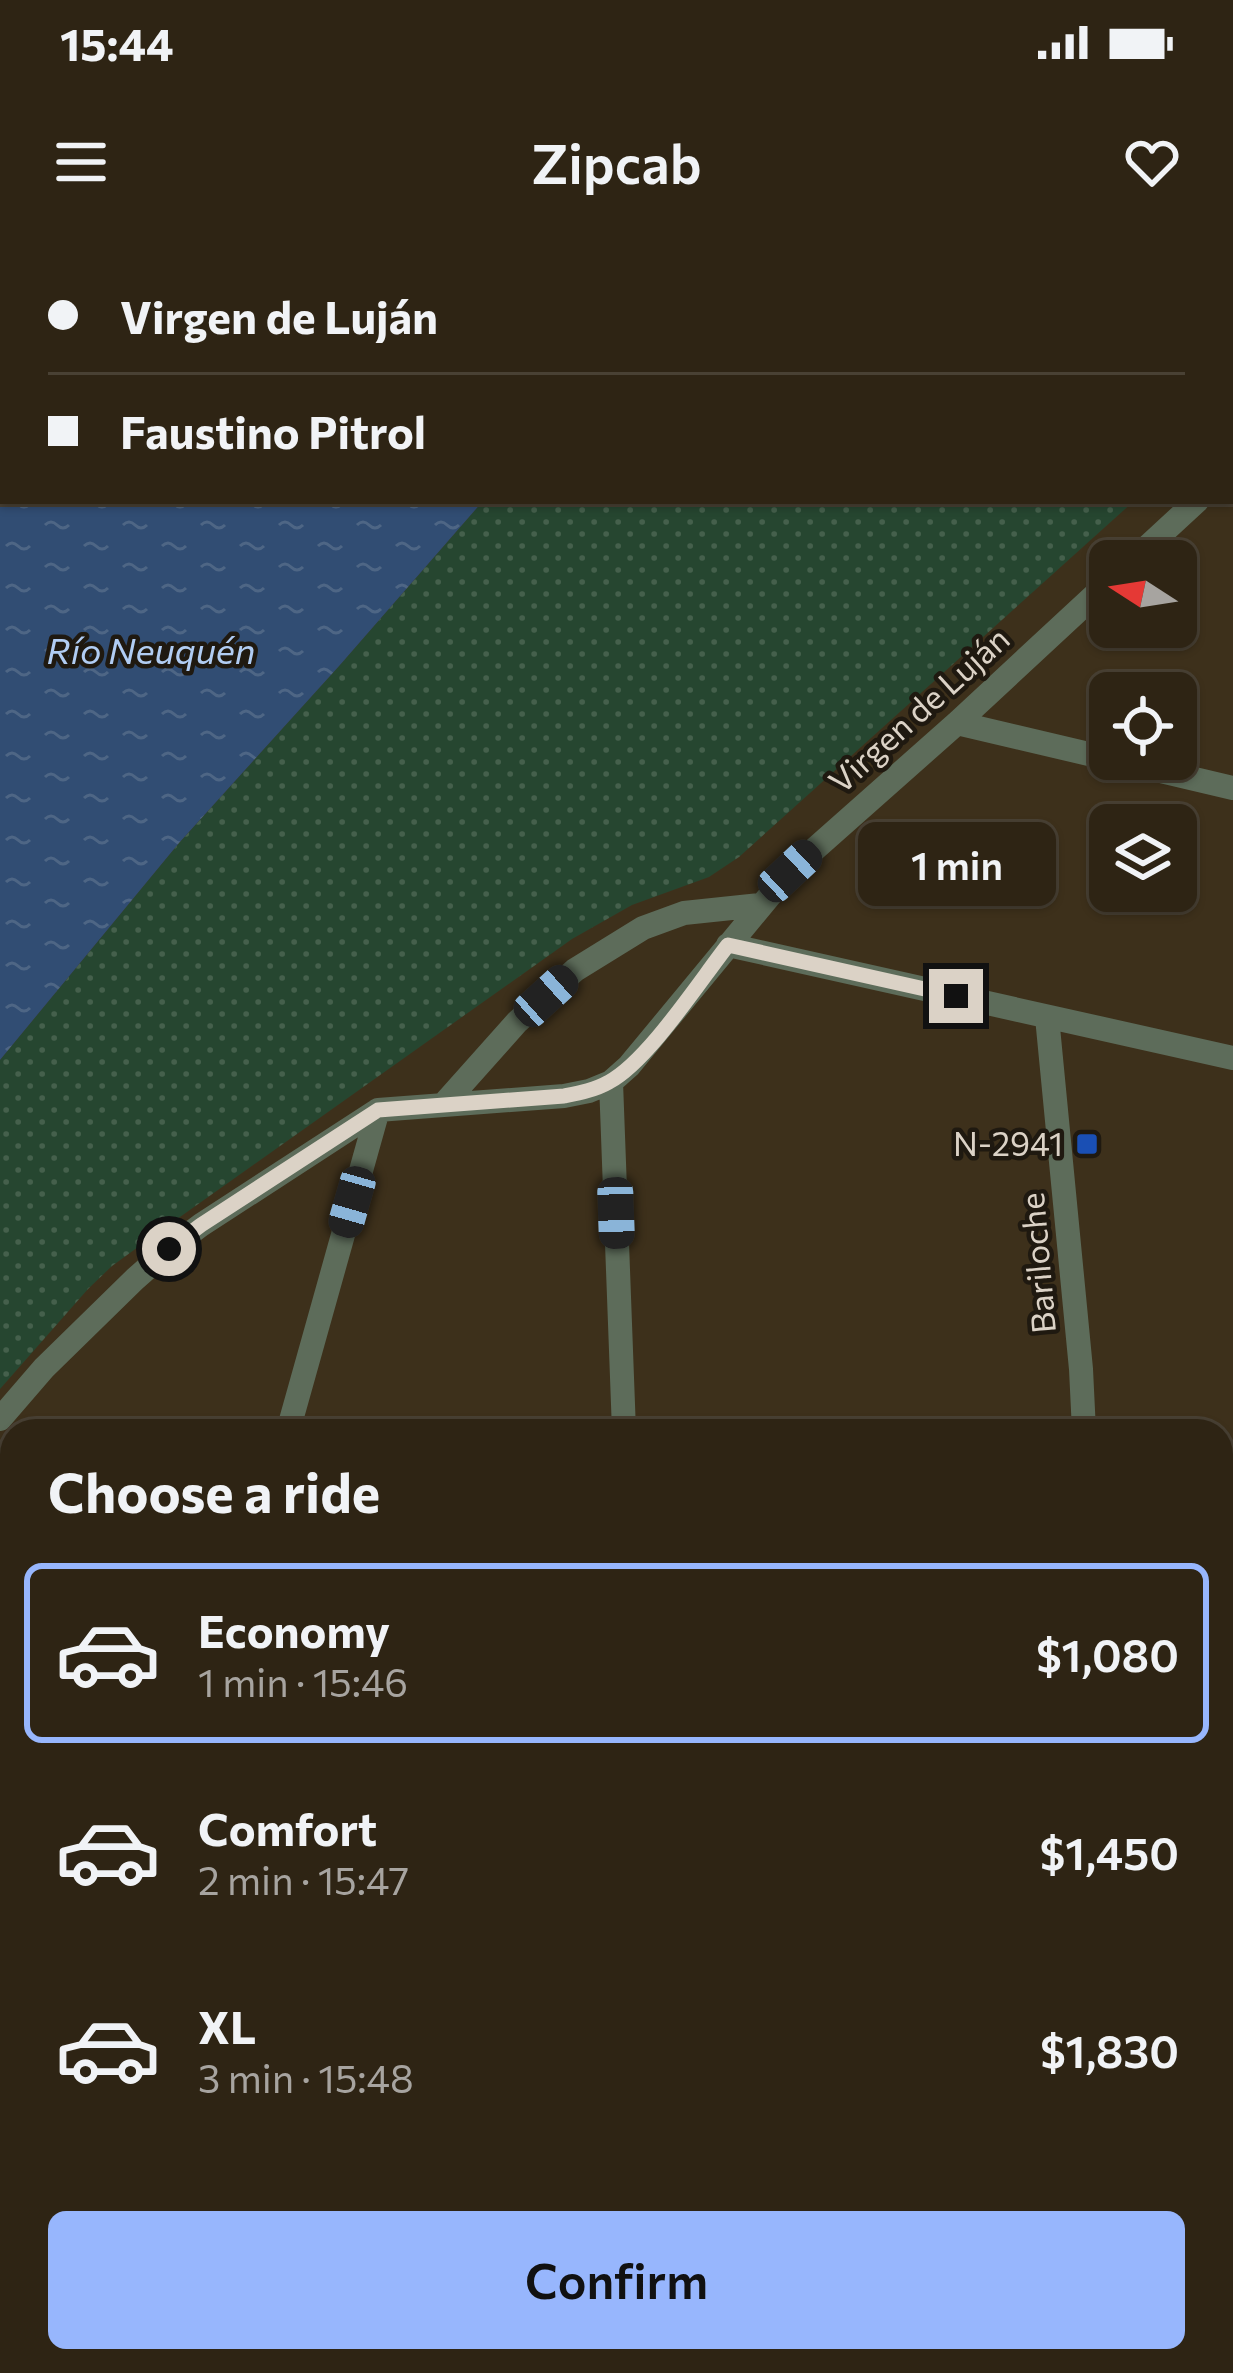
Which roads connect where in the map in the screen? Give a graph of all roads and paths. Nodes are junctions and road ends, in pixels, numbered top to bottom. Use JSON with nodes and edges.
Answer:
{"nodes":[{"id":1,"x":1194,"y":504,"type":"edge"},
{"id":2,"x":1155,"y":540,"type":"edge"},
{"id":3,"x":1089,"y":600,"type":"edge"},
{"id":4,"x":957,"y":723,"type":"junction"},
{"id":5,"x":1233,"y":788,"type":"edge"},
{"id":6,"x":760,"y":905,"type":"junction"},
{"id":7,"x":728,"y":945,"type":"junction"},
{"id":8,"x":1047,"y":1017,"type":"junction"},
{"id":9,"x":1233,"y":1058,"type":"edge"},
{"id":10,"x":611,"y":1082,"type":"junction"},
{"id":11,"x":442,"y":1105,"type":"junction"},
{"id":12,"x":378,"y":1110,"type":"junction"},
{"id":13,"x":0,"y":1419,"type":"edge"},
{"id":14,"x":291,"y":1419,"type":"edge"},
{"id":15,"x":624,"y":1419,"type":"edge"},
{"id":16,"x":1083,"y":1419,"type":"edge"}],
"edges":[{"from":1,"to":2,"type":"street"},
{"from":3,"to":4,"type":"street","name":"Virgen de Luján"},
{"from":4,"to":5,"type":"street"},
{"from":4,"to":6,"type":"street","name":"Virgen de Luján"},
{"from":6,"to":7,"type":"street","name":"Virgen de Luján"},
{"from":6,"to":11,"type":"street"},
{"from":7,"to":8,"type":"street"},
{"from":7,"to":10,"type":"street","name":"Virgen de Luján"},
{"from":8,"to":9,"type":"street"},
{"from":8,"to":16,"type":"street","name":"Bariloche"},
{"from":10,"to":11,"type":"street"},
{"from":10,"to":15,"type":"street"},
{"from":11,"to":12,"type":"street"},
{"from":12,"to":13,"type":"street"},
{"from":12,"to":14,"type":"street"}]}
